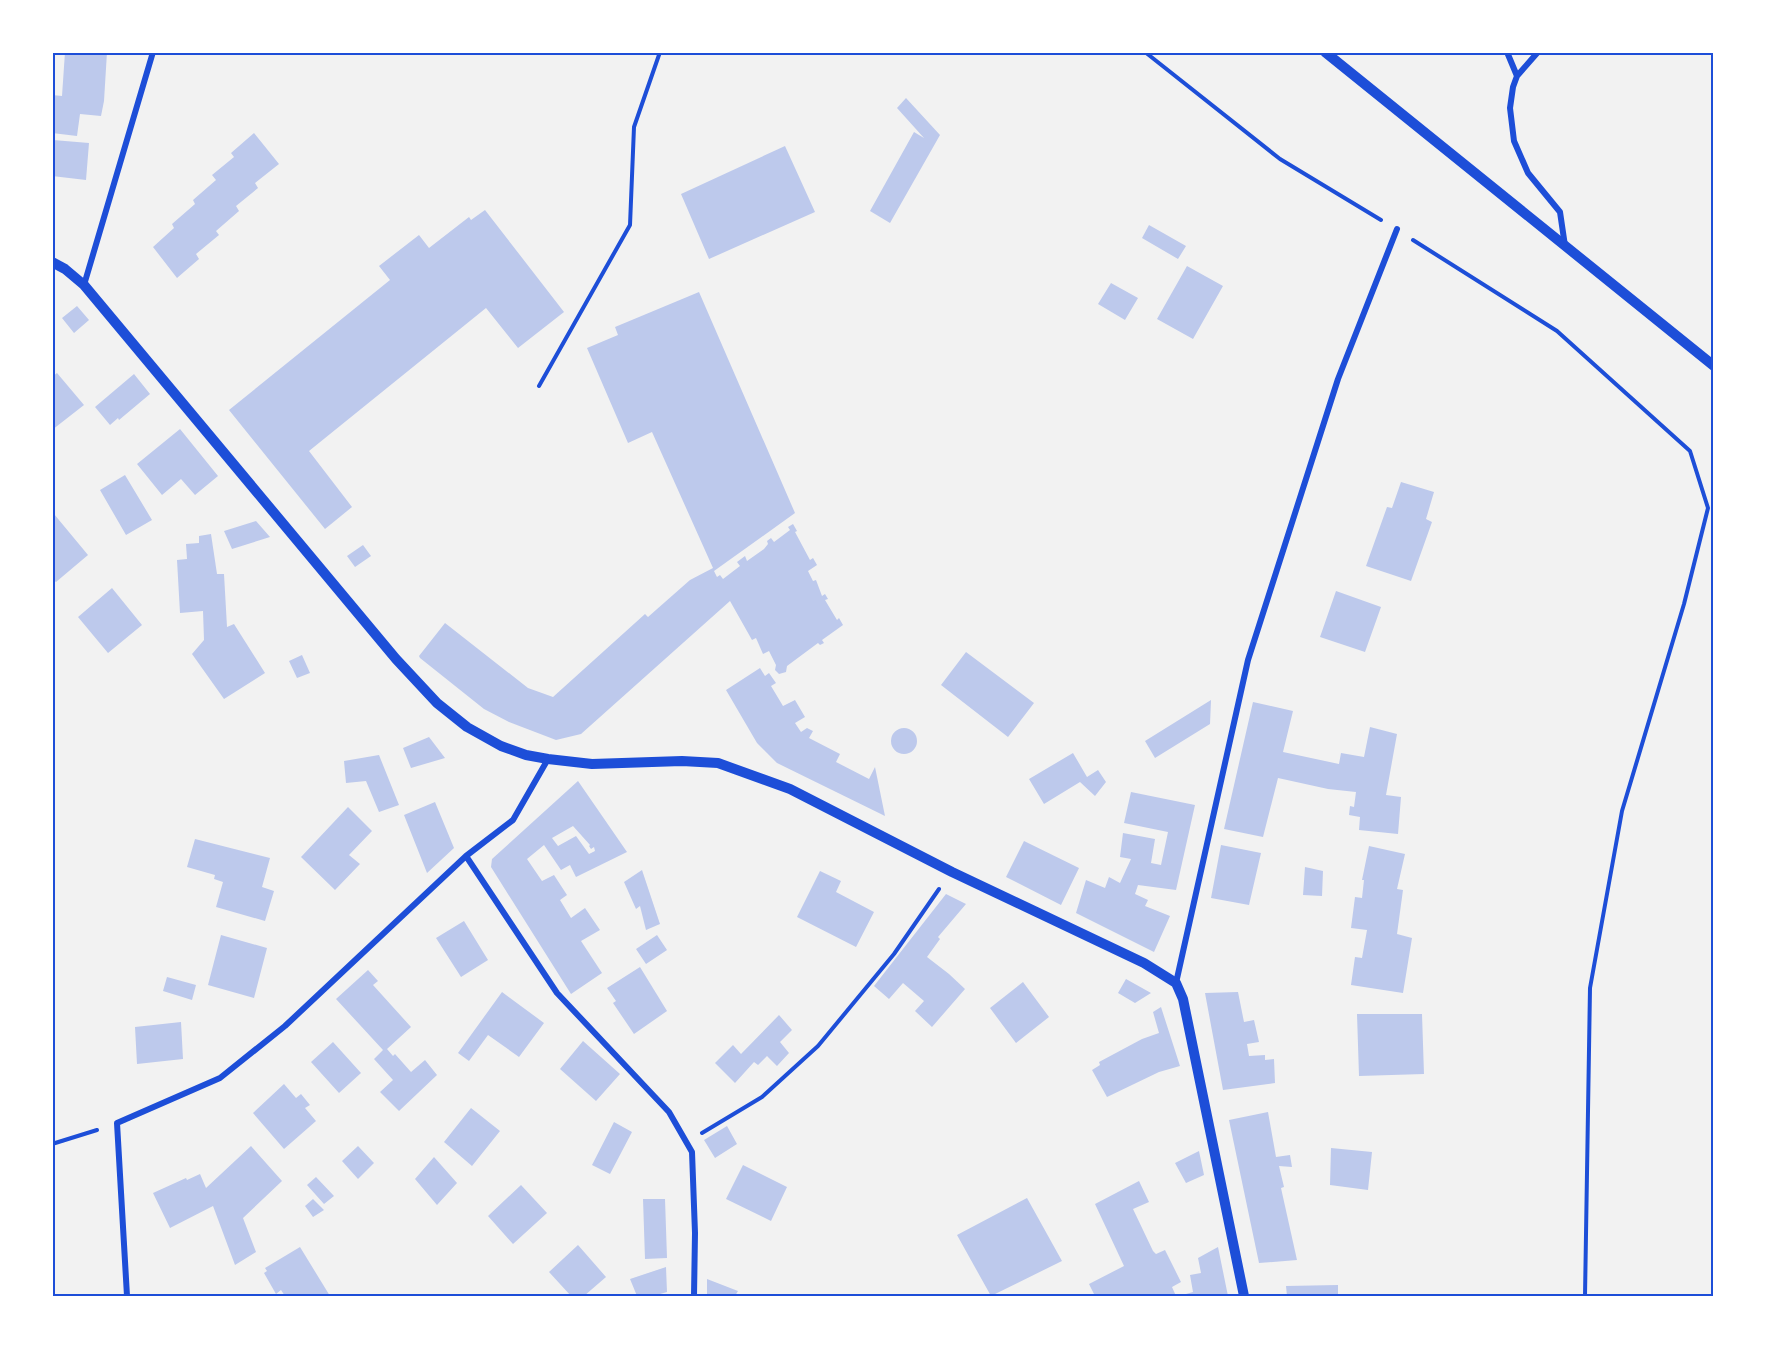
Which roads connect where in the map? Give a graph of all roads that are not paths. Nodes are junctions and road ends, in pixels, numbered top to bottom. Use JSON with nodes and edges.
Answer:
{"nodes":[{"id":1,"x":153,"y":52,"type":"edge"},
{"id":2,"x":1324,"y":52,"type":"edge"},
{"id":3,"x":1508,"y":52,"type":"edge"},
{"id":4,"x":1538,"y":52,"type":"edge"},
{"id":5,"x":1517,"y":76,"type":"junction"},
{"id":6,"x":1397,"y":229,"type":"road end"},
{"id":7,"x":1566,"y":247,"type":"junction"},
{"id":8,"x":52,"y":262,"type":"edge"},
{"id":9,"x":84,"y":285,"type":"junction"},
{"id":10,"x":1713,"y":366,"type":"edge"},
{"id":11,"x":548,"y":759,"type":"junction"},
{"id":12,"x":466,"y":856,"type":"junction"},
{"id":13,"x":1176,"y":983,"type":"junction"},
{"id":14,"x":127,"y":1296,"type":"edge"},
{"id":15,"x":694,"y":1296,"type":"edge"},
{"id":16,"x":1244,"y":1296,"type":"edge"}],
"edges":[{"from":1,"to":9,"type":"street"},
{"from":2,"to":7,"type":"street"},
{"from":3,"to":5,"type":"street"},
{"from":4,"to":5,"type":"street"},
{"from":5,"to":7,"type":"street"},
{"from":6,"to":13,"type":"street"},
{"from":7,"to":10,"type":"street"},
{"from":8,"to":9,"type":"street"},
{"from":9,"to":11,"type":"street"},
{"from":11,"to":12,"type":"street"},
{"from":11,"to":13,"type":"street"},
{"from":12,"to":14,"type":"street"},
{"from":12,"to":15,"type":"street"},
{"from":13,"to":16,"type":"street"}]}
